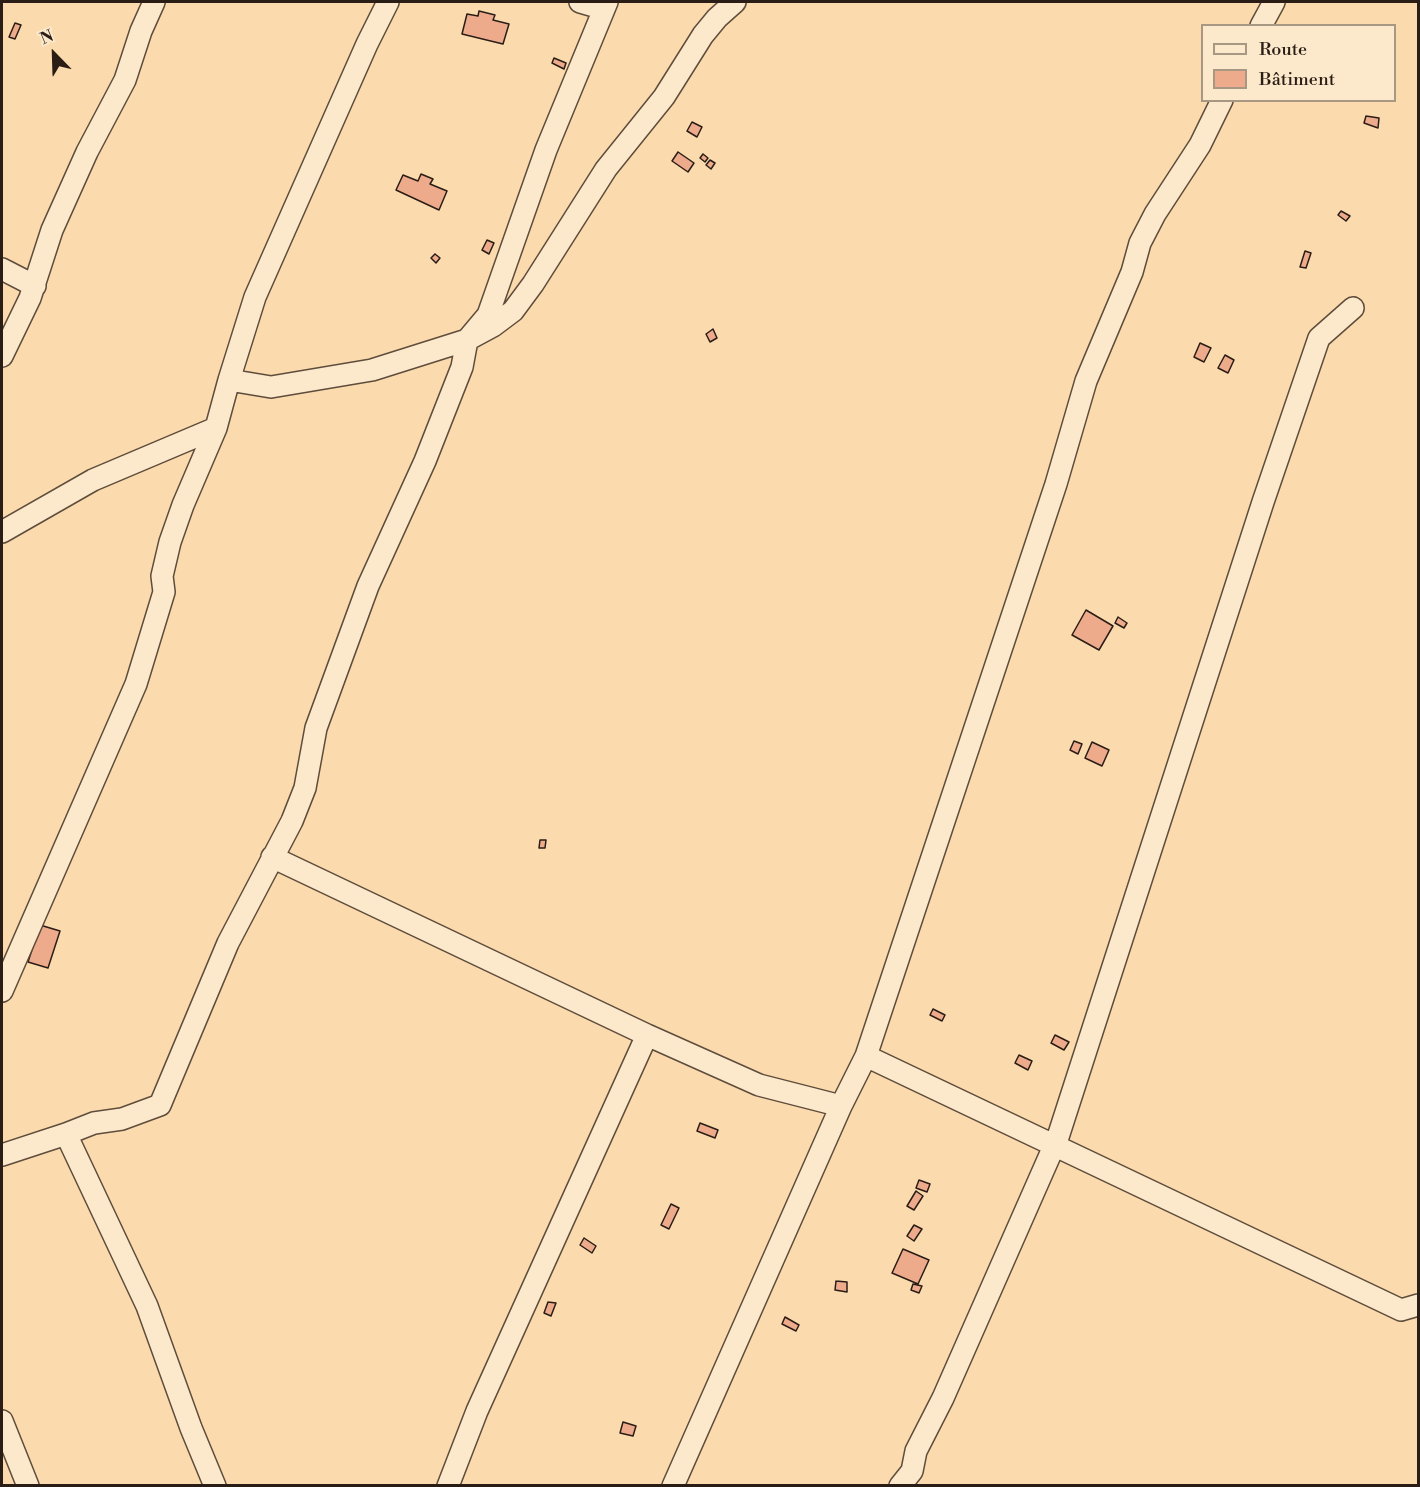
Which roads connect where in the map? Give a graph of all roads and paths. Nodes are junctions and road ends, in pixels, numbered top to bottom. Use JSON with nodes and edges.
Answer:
{"nodes":[{"id":1,"x":154,"y":2,"type":"edge"},
{"id":2,"x":388,"y":2,"type":"edge"},
{"id":3,"x":580,"y":2,"type":"edge"},
{"id":4,"x":735,"y":2,"type":"edge"},
{"id":5,"x":1274,"y":2,"type":"edge"},
{"id":6,"x":606,"y":5,"type":"edge"},
{"id":7,"x":1262,"y":24,"type":"edge"},
{"id":8,"x":1221,"y":102,"type":"edge"},
{"id":9,"x":2,"y":269,"type":"edge"},
{"id":10,"x":35,"y":286,"type":"junction"},
{"id":11,"x":1353,"y":308,"type":"dead end"},
{"id":12,"x":467,"y":340,"type":"junction"},
{"id":13,"x":2,"y":356,"type":"edge"},
{"id":14,"x":228,"y":380,"type":"junction"},
{"id":15,"x":216,"y":428,"type":"junction"},
{"id":16,"x":2,"y":532,"type":"edge"},
{"id":17,"x":272,"y":857,"type":"junction"},
{"id":18,"x":2,"y":991,"type":"edge"},
{"id":19,"x":647,"y":1035,"type":"junction"},
{"id":20,"x":866,"y":1056,"type":"junction"},
{"id":21,"x":841,"y":1106,"type":"junction"},
{"id":22,"x":66,"y":1134,"type":"junction"},
{"id":23,"x":1054,"y":1144,"type":"junction"},
{"id":24,"x":2,"y":1155,"type":"edge"},
{"id":25,"x":1419,"y":1305,"type":"edge"},
{"id":26,"x":2,"y":1421,"type":"edge"},
{"id":27,"x":28,"y":1485,"type":"edge"},
{"id":28,"x":215,"y":1485,"type":"edge"},
{"id":29,"x":448,"y":1485,"type":"edge"},
{"id":30,"x":673,"y":1485,"type":"edge"},
{"id":31,"x":900,"y":1485,"type":"edge"}],
"edges":[{"from":1,"to":10,"type":"street"},
{"from":2,"to":14,"type":"street"},
{"from":3,"to":6,"type":"street"},
{"from":4,"to":12,"type":"street"},
{"from":5,"to":7,"type":"street"},
{"from":6,"to":12,"type":"street"},
{"from":8,"to":20,"type":"street"},
{"from":9,"to":10,"type":"street"},
{"from":10,"to":13,"type":"street"},
{"from":11,"to":23,"type":"street"},
{"from":12,"to":14,"type":"street"},
{"from":12,"to":17,"type":"street"},
{"from":14,"to":15,"type":"street"},
{"from":15,"to":16,"type":"street"},
{"from":15,"to":18,"type":"street"},
{"from":17,"to":19,"type":"street"},
{"from":17,"to":22,"type":"street"},
{"from":19,"to":21,"type":"street"},
{"from":19,"to":29,"type":"street"},
{"from":20,"to":21,"type":"street"},
{"from":20,"to":23,"type":"street"},
{"from":21,"to":30,"type":"street"},
{"from":22,"to":24,"type":"street"},
{"from":22,"to":28,"type":"street"},
{"from":23,"to":25,"type":"street"},
{"from":23,"to":31,"type":"street"},
{"from":26,"to":27,"type":"street"}]}
